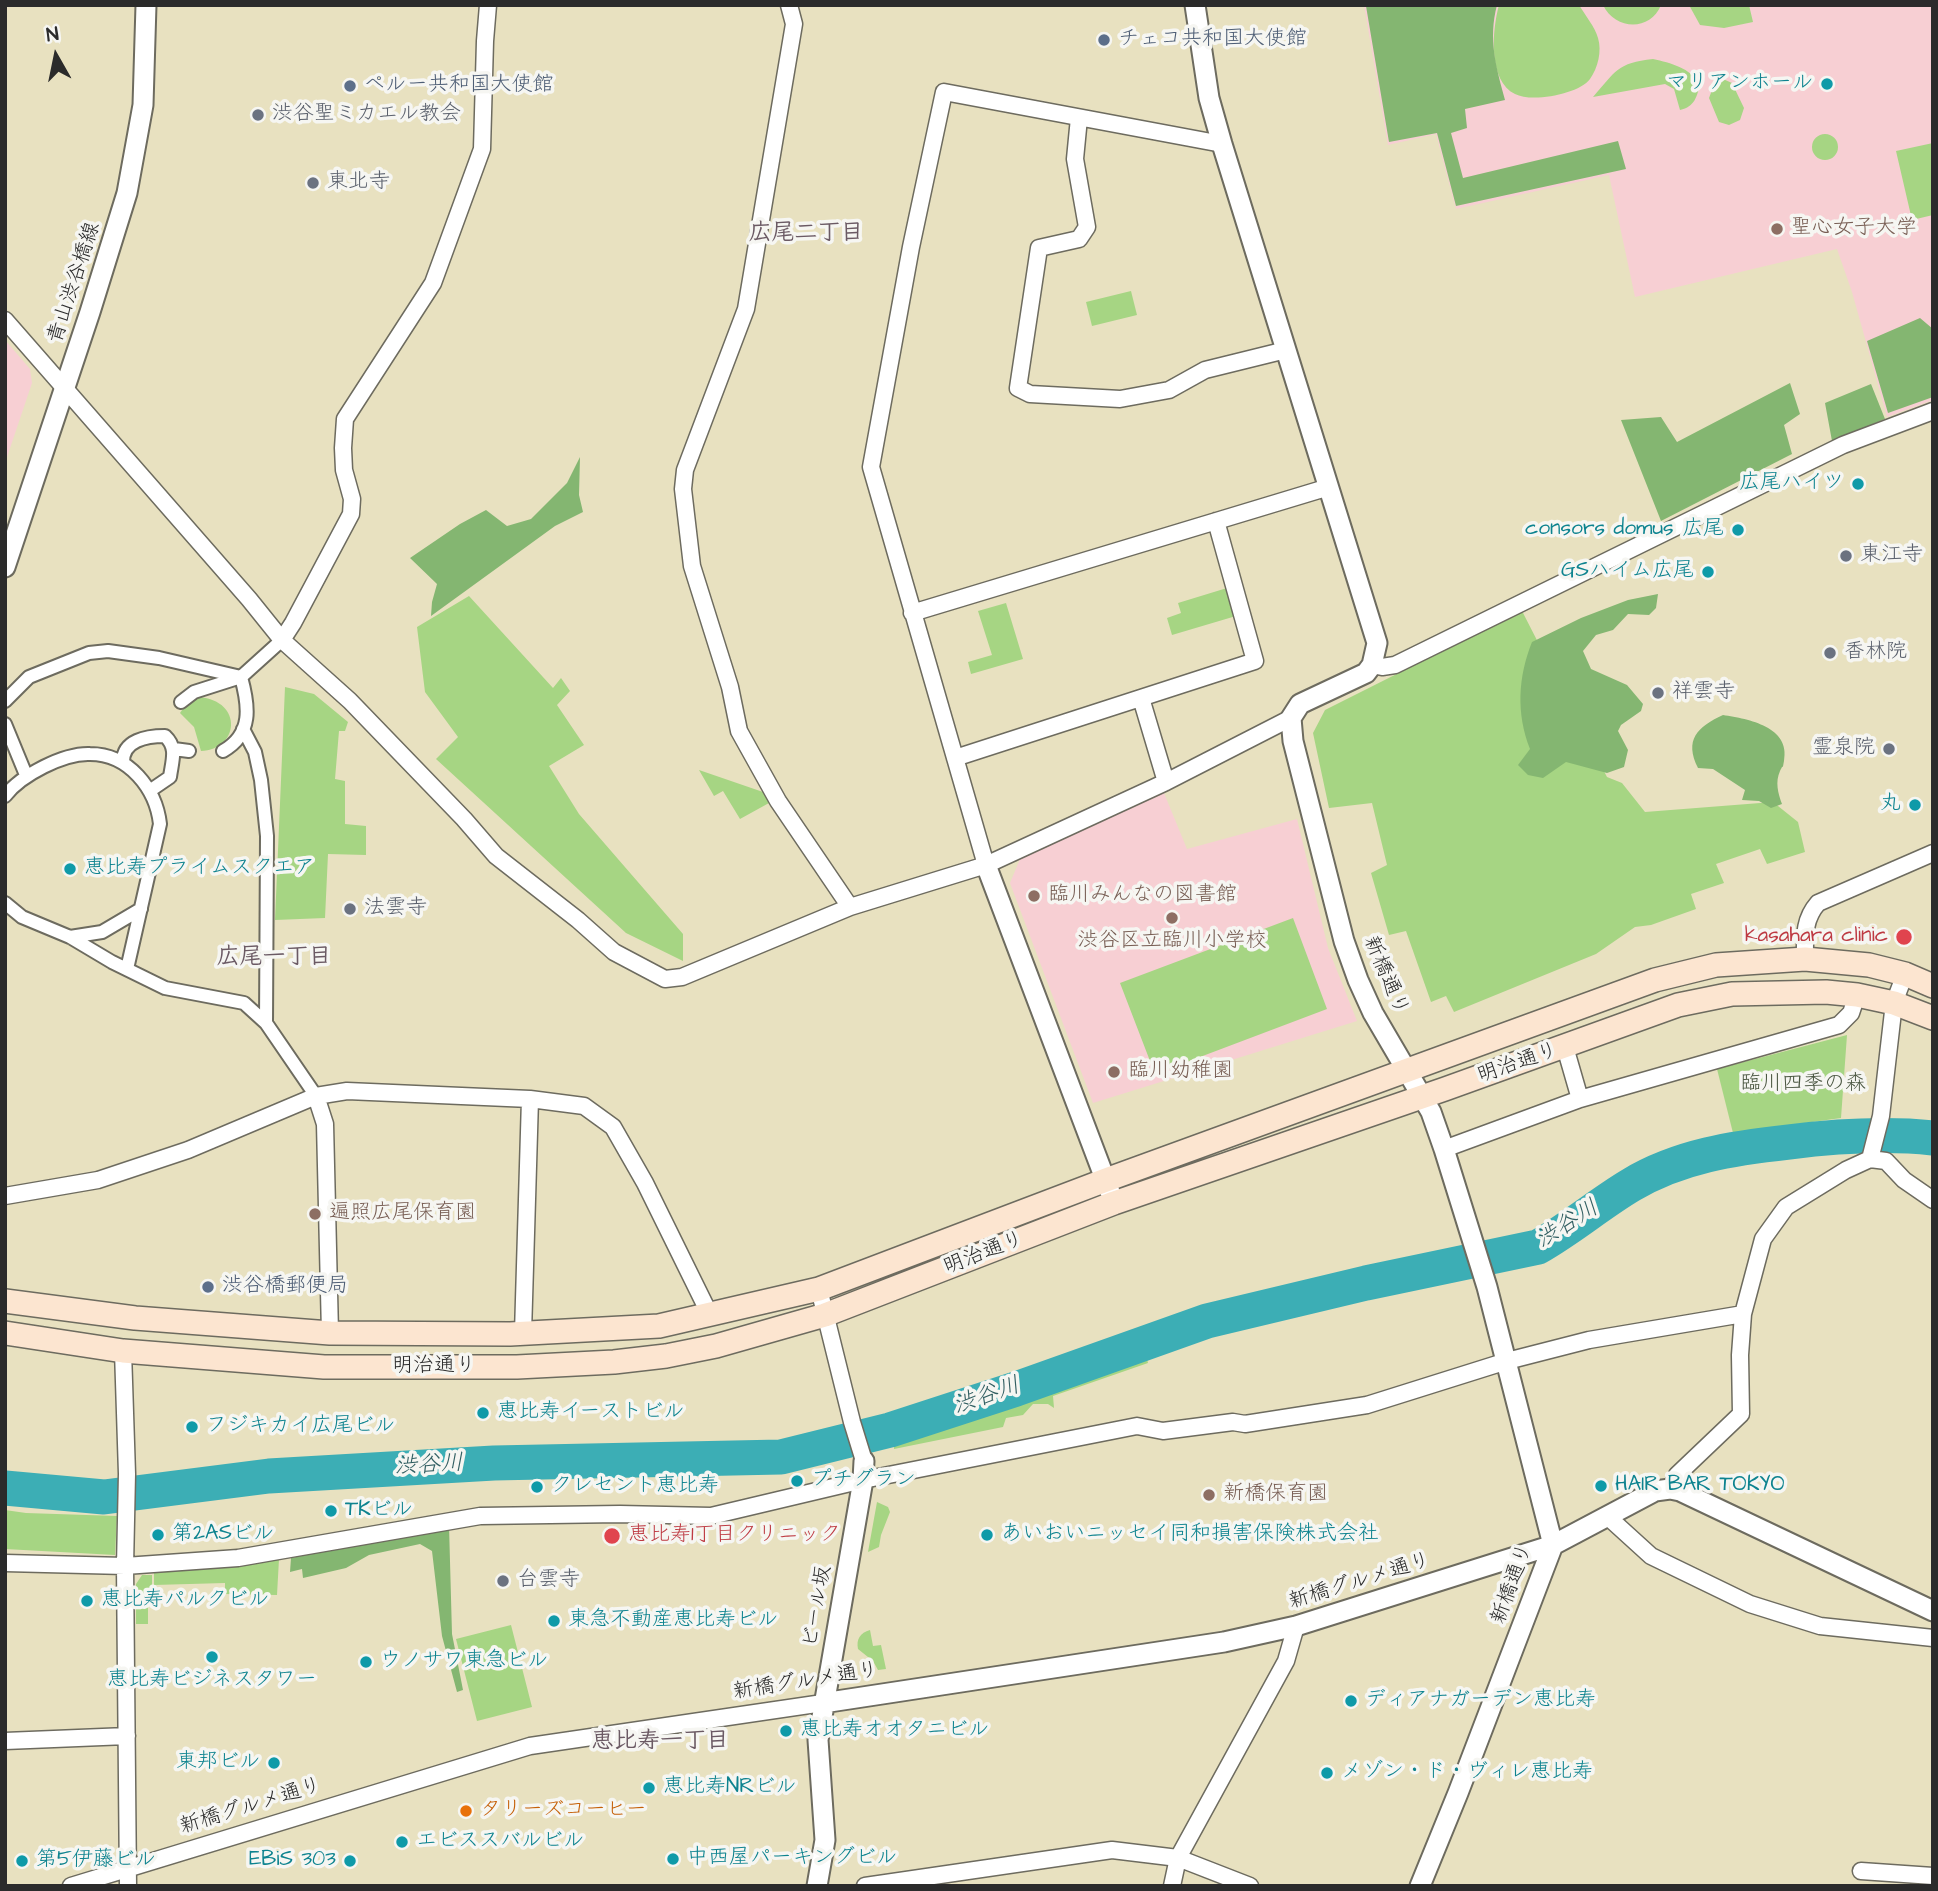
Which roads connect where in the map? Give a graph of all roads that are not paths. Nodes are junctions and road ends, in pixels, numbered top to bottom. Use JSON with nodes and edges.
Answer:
{"nodes":[{"id":1,"x":146,"y":5,"type":"edge"},
{"id":2,"x":488,"y":5,"type":"edge"},
{"id":3,"x":789,"y":5,"type":"edge"},
{"id":4,"x":1195,"y":5,"type":"edge"},
{"id":5,"x":1079,"y":118,"type":"junction"},
{"id":6,"x":1222,"y":144,"type":"junction"},
{"id":7,"x":5,"y":320,"type":"edge"},
{"id":8,"x":1286,"y":351,"type":"junction"},
{"id":9,"x":65,"y":389,"type":"junction"},
{"id":10,"x":1933,"y":411,"type":"edge"},
{"id":11,"x":1329,"y":487,"type":"junction"},
{"id":12,"x":1216,"y":521,"type":"junction"},
{"id":13,"x":5,"y":567,"type":"edge"},
{"id":14,"x":912,"y":612,"type":"junction"},
{"id":15,"x":282,"y":640,"type":"junction"},
{"id":16,"x":1372,"y":665,"type":"junction"},
{"id":17,"x":241,"y":677,"type":"junction"},
{"id":18,"x":1141,"y":698,"type":"junction"},
{"id":19,"x":5,"y":701,"type":"edge"},
{"id":20,"x":181,"y":702,"type":"dead end"},
{"id":21,"x":1291,"y":719,"type":"junction"},
{"id":22,"x":5,"y":724,"type":"edge"},
{"id":23,"x":172,"y":729,"type":"dead end"},
{"id":24,"x":243,"y":729,"type":"junction"},
{"id":25,"x":173,"y":746,"type":"junction"},
{"id":26,"x":188,"y":751,"type":"dead end"},
{"id":27,"x":223,"y":751,"type":"dead end"},
{"id":28,"x":955,"y":758,"type":"junction"},
{"id":29,"x":123,"y":764,"type":"junction"},
{"id":30,"x":26,"y":775,"type":"junction"},
{"id":31,"x":1166,"y":782,"type":"junction"},
{"id":32,"x":151,"y":790,"type":"junction"},
{"id":33,"x":5,"y":796,"type":"edge"},
{"id":34,"x":1933,"y":853,"type":"edge"},
{"id":35,"x":986,"y":865,"type":"junction"},
{"id":36,"x":5,"y":903,"type":"edge"},
{"id":37,"x":850,"y":907,"type":"junction"},
{"id":38,"x":141,"y":909,"type":"junction"},
{"id":39,"x":71,"y":937,"type":"junction"},
{"id":40,"x":1805,"y":959,"type":"junction"},
{"id":41,"x":127,"y":969,"type":"junction"},
{"id":42,"x":1905,"y":974,"type":"junction"},
{"id":43,"x":1933,"y":986,"type":"edge"},
{"id":44,"x":1857,"y":995,"type":"junction"},
{"id":45,"x":1894,"y":1003,"type":"junction"},
{"id":46,"x":1933,"y":1018,"type":"edge"},
{"id":47,"x":266,"y":1023,"type":"junction"},
{"id":48,"x":1565,"y":1047,"type":"junction"},
{"id":49,"x":1408,"y":1070,"type":"junction"},
{"id":50,"x":316,"y":1096,"type":"junction"},
{"id":51,"x":1422,"y":1097,"type":"junction"},
{"id":52,"x":1580,"y":1099,"type":"junction"},
{"id":53,"x":530,"y":1100,"type":"junction"},
{"id":54,"x":1444,"y":1149,"type":"junction"},
{"id":55,"x":1871,"y":1154,"type":"junction"},
{"id":56,"x":1106,"y":1180,"type":"junction"},
{"id":57,"x":5,"y":1196,"type":"edge"},
{"id":58,"x":1933,"y":1200,"type":"edge"},
{"id":59,"x":1114,"y":1203,"type":"junction"},
{"id":60,"x":819,"y":1289,"type":"junction"},
{"id":61,"x":5,"y":1301,"type":"edge"},
{"id":62,"x":1743,"y":1314,"type":"junction"},
{"id":63,"x":710,"y":1315,"type":"junction"},
{"id":64,"x":825,"y":1315,"type":"junction"},
{"id":65,"x":5,"y":1333,"type":"edge"},
{"id":66,"x":330,"y":1333,"type":"junction"},
{"id":67,"x":523,"y":1333,"type":"junction"},
{"id":68,"x":123,"y":1351,"type":"junction"},
{"id":69,"x":1507,"y":1361,"type":"junction"},
{"id":70,"x":864,"y":1471,"type":"junction"},
{"id":71,"x":1670,"y":1489,"type":"junction"},
{"id":72,"x":1607,"y":1517,"type":"junction"},
{"id":73,"x":1553,"y":1545,"type":"junction"},
{"id":74,"x":5,"y":1563,"type":"edge"},
{"id":75,"x":125,"y":1566,"type":"junction"},
{"id":76,"x":1933,"y":1611,"type":"edge"},
{"id":77,"x":1296,"y":1626,"type":"junction"},
{"id":78,"x":1933,"y":1638,"type":"edge"},
{"id":79,"x":823,"y":1703,"type":"junction"},
{"id":80,"x":127,"y":1736,"type":"junction"},
{"id":81,"x":5,"y":1741,"type":"edge"},
{"id":82,"x":1178,"y":1858,"type":"junction"},
{"id":83,"x":126,"y":1869,"type":"junction"},
{"id":84,"x":1861,"y":1871,"type":"dead end"},
{"id":85,"x":1933,"y":1876,"type":"edge"},
{"id":86,"x":71,"y":1886,"type":"edge"},
{"id":87,"x":128,"y":1886,"type":"edge"},
{"id":88,"x":817,"y":1886,"type":"edge"},
{"id":89,"x":865,"y":1886,"type":"edge"},
{"id":90,"x":1171,"y":1886,"type":"edge"},
{"id":91,"x":1250,"y":1886,"type":"edge"},
{"id":92,"x":1420,"y":1886,"type":"edge"}],
"edges":[{"from":1,"to":9,"type":"street","name":"青山渋谷橋線"},
{"from":2,"to":15,"type":"street"},
{"from":3,"to":37,"type":"street"},
{"from":4,"to":6,"type":"street"},
{"from":5,"to":6,"type":"street"},
{"from":5,"to":8,"type":"street"},
{"from":5,"to":14,"type":"street"},
{"from":6,"to":8,"type":"street"},
{"from":7,"to":9,"type":"street"},
{"from":8,"to":11,"type":"street"},
{"from":9,"to":13,"type":"street","name":"青山渋谷橋線"},
{"from":9,"to":15,"type":"street"},
{"from":10,"to":16,"type":"street"},
{"from":11,"to":12,"type":"street"},
{"from":11,"to":16,"type":"street"},
{"from":12,"to":14,"type":"street"},
{"from":12,"to":18,"type":"street"},
{"from":14,"to":28,"type":"street"},
{"from":15,"to":17,"type":"street"},
{"from":15,"to":37,"type":"street"},
{"from":16,"to":21,"type":"street"},
{"from":17,"to":19,"type":"street"},
{"from":17,"to":20,"type":"street"},
{"from":17,"to":24,"type":"street"},
{"from":18,"to":28,"type":"street"},
{"from":18,"to":31,"type":"street"},
{"from":21,"to":31,"type":"street"},
{"from":21,"to":49,"type":"street","name":"新橋通り"},
{"from":22,"to":30,"type":"street"},
{"from":23,"to":25,"type":"street"},
{"from":24,"to":27,"type":"street"},
{"from":24,"to":47,"type":"street"},
{"from":25,"to":26,"type":"street"},
{"from":25,"to":29,"type":"street"},
{"from":25,"to":32,"type":"street"},
{"from":28,"to":35,"type":"street"},
{"from":29,"to":30,"type":"street"},
{"from":29,"to":32,"type":"street"},
{"from":30,"to":33,"type":"street"},
{"from":31,"to":35,"type":"street"},
{"from":32,"to":38,"type":"street"},
{"from":34,"to":40,"type":"street"},
{"from":35,"to":37,"type":"street"},
{"from":35,"to":56,"type":"street"},
{"from":36,"to":39,"type":"street"},
{"from":38,"to":39,"type":"street"},
{"from":38,"to":41,"type":"street"},
{"from":39,"to":41,"type":"street"},
{"from":40,"to":42,"type":"main road","name":"明治通り"},
{"from":40,"to":49,"type":"main road","name":"明治通り"},
{"from":41,"to":47,"type":"street"},
{"from":42,"to":43,"type":"main road","name":"明治通り"},
{"from":42,"to":45,"type":"street"},
{"from":44,"to":45,"type":"main road","name":"明治通り"},
{"from":44,"to":48,"type":"main road","name":"明治通り"},
{"from":44,"to":52,"type":"street"},
{"from":45,"to":46,"type":"main road","name":"明治通り"},
{"from":45,"to":55,"type":"street"},
{"from":47,"to":50,"type":"street"},
{"from":48,"to":51,"type":"main road","name":"明治通り"},
{"from":48,"to":52,"type":"street"},
{"from":49,"to":51,"type":"street","name":"新橋通り"},
{"from":49,"to":56,"type":"main road","name":"明治通り"},
{"from":50,"to":53,"type":"street"},
{"from":50,"to":57,"type":"street"},
{"from":50,"to":66,"type":"street"},
{"from":51,"to":54,"type":"street","name":"新橋通り"},
{"from":51,"to":59,"type":"main road","name":"明治通り"},
{"from":52,"to":54,"type":"street"},
{"from":53,"to":63,"type":"street"},
{"from":53,"to":67,"type":"street"},
{"from":54,"to":69,"type":"street","name":"新橋通り"},
{"from":55,"to":58,"type":"street"},
{"from":55,"to":62,"type":"street"},
{"from":56,"to":59,"type":"street"},
{"from":56,"to":60,"type":"main road","name":"明治通り"},
{"from":59,"to":64,"type":"main road","name":"明治通り"},
{"from":60,"to":63,"type":"main road","name":"明治通り"},
{"from":60,"to":64,"type":"street"},
{"from":61,"to":66,"type":"main road","name":"明治通り"},
{"from":62,"to":69,"type":"street"},
{"from":62,"to":71,"type":"street"},
{"from":63,"to":67,"type":"main road","name":"明治通り"},
{"from":64,"to":68,"type":"main road","name":"明治通り"},
{"from":64,"to":70,"type":"street"},
{"from":65,"to":68,"type":"main road","name":"明治通り"},
{"from":66,"to":67,"type":"main road","name":"明治通り"},
{"from":68,"to":75,"type":"street"},
{"from":69,"to":70,"type":"street"},
{"from":69,"to":73,"type":"street","name":"新橋通り"},
{"from":70,"to":75,"type":"street"},
{"from":70,"to":79,"type":"street","name":"ビール坂"},
{"from":71,"to":72,"type":"street","name":"新橋グルメ通り"},
{"from":71,"to":76,"type":"street"},
{"from":72,"to":73,"type":"street","name":"新橋グルメ通り"},
{"from":72,"to":78,"type":"street"},
{"from":73,"to":77,"type":"street","name":"新橋グルメ通り"},
{"from":73,"to":92,"type":"street","name":"新橋通り"},
{"from":74,"to":75,"type":"street"},
{"from":75,"to":80,"type":"street"},
{"from":77,"to":79,"type":"street","name":"新橋グルメ通り"},
{"from":77,"to":82,"type":"street"},
{"from":79,"to":83,"type":"street","name":"新橋グルメ通り"},
{"from":79,"to":88,"type":"street","name":"ビール坂"},
{"from":80,"to":81,"type":"street"},
{"from":80,"to":83,"type":"street"},
{"from":82,"to":89,"type":"street"},
{"from":82,"to":90,"type":"street"},
{"from":82,"to":91,"type":"street"},
{"from":83,"to":86,"type":"street","name":"新橋グルメ通り"},
{"from":83,"to":87,"type":"street"},
{"from":84,"to":85,"type":"street"}]}
